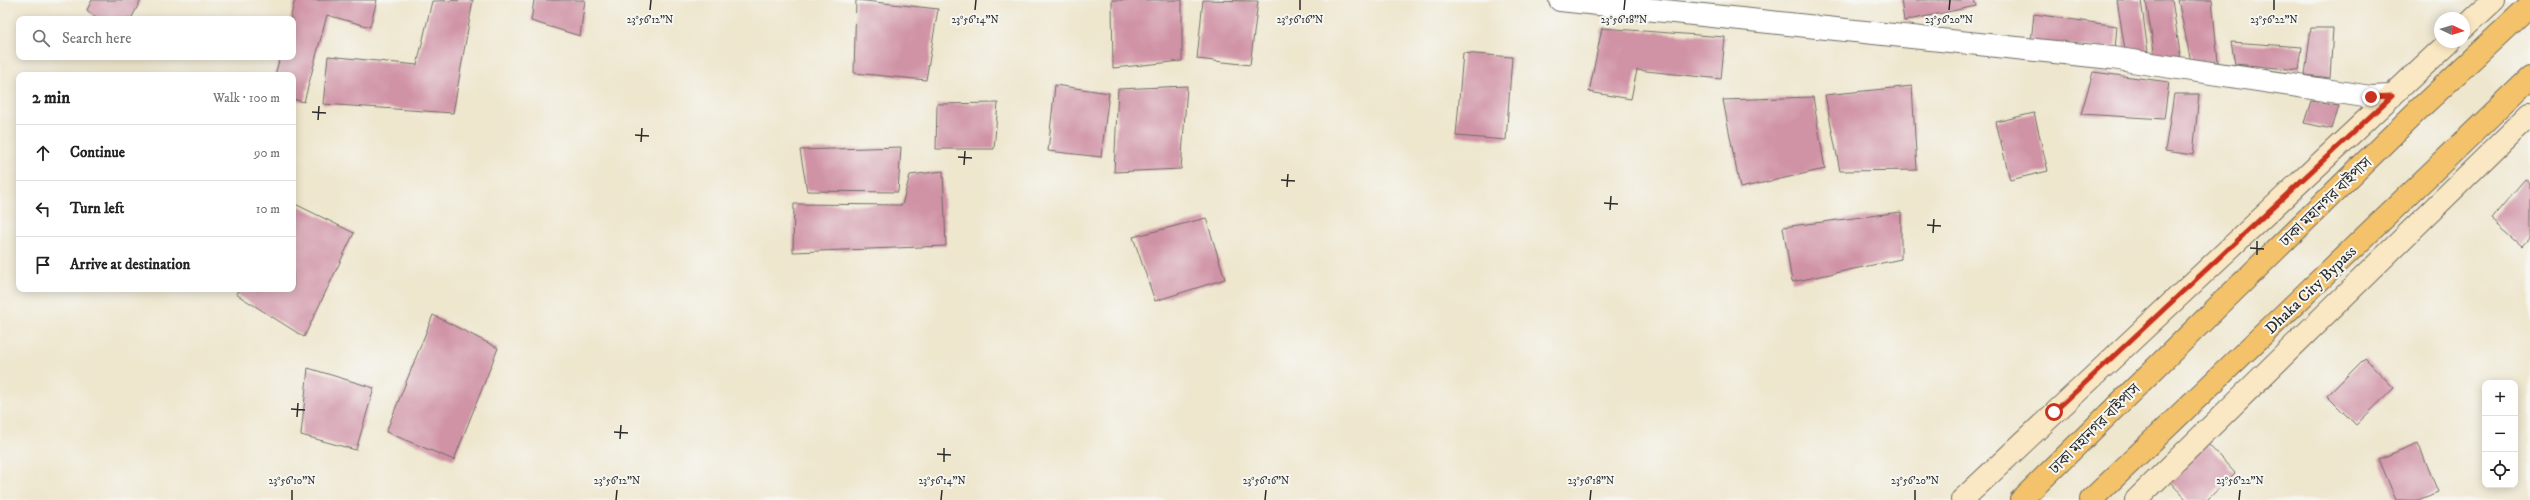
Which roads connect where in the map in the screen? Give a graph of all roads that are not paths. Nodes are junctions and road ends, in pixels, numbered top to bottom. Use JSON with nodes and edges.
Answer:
{"nodes":[{"id":1,"x":1560,"y":0,"type":"edge"},
{"id":2,"x":2494,"y":0,"type":"edge"},
{"id":3,"x":2530,"y":5,"type":"edge"},
{"id":4,"x":2470,"y":22,"type":"edge"},
{"id":5,"x":2443,"y":48,"type":"edge"},
{"id":6,"x":2530,"y":78,"type":"edge"},
{"id":7,"x":2392,"y":96,"type":"junction"},
{"id":8,"x":2530,"y":114,"type":"edge"},
{"id":9,"x":1962,"y":500,"type":"edge"},
{"id":10,"x":2021,"y":500,"type":"edge"},
{"id":11,"x":2091,"y":500,"type":"edge"},
{"id":12,"x":2136,"y":500,"type":"edge"}],
"edges":[{"from":1,"to":7,"type":"street"},
{"from":2,"to":4,"type":"main road"},
{"from":3,"to":10,"type":"highway","name":"ঢাকা মহানগর বাইপাস"},
{"from":5,"to":7,"type":"main road"},
{"from":6,"to":11,"type":"highway","name":"Dhaka City Bypass"},
{"from":7,"to":9,"type":"main road"},
{"from":8,"to":12,"type":"main road"}]}
